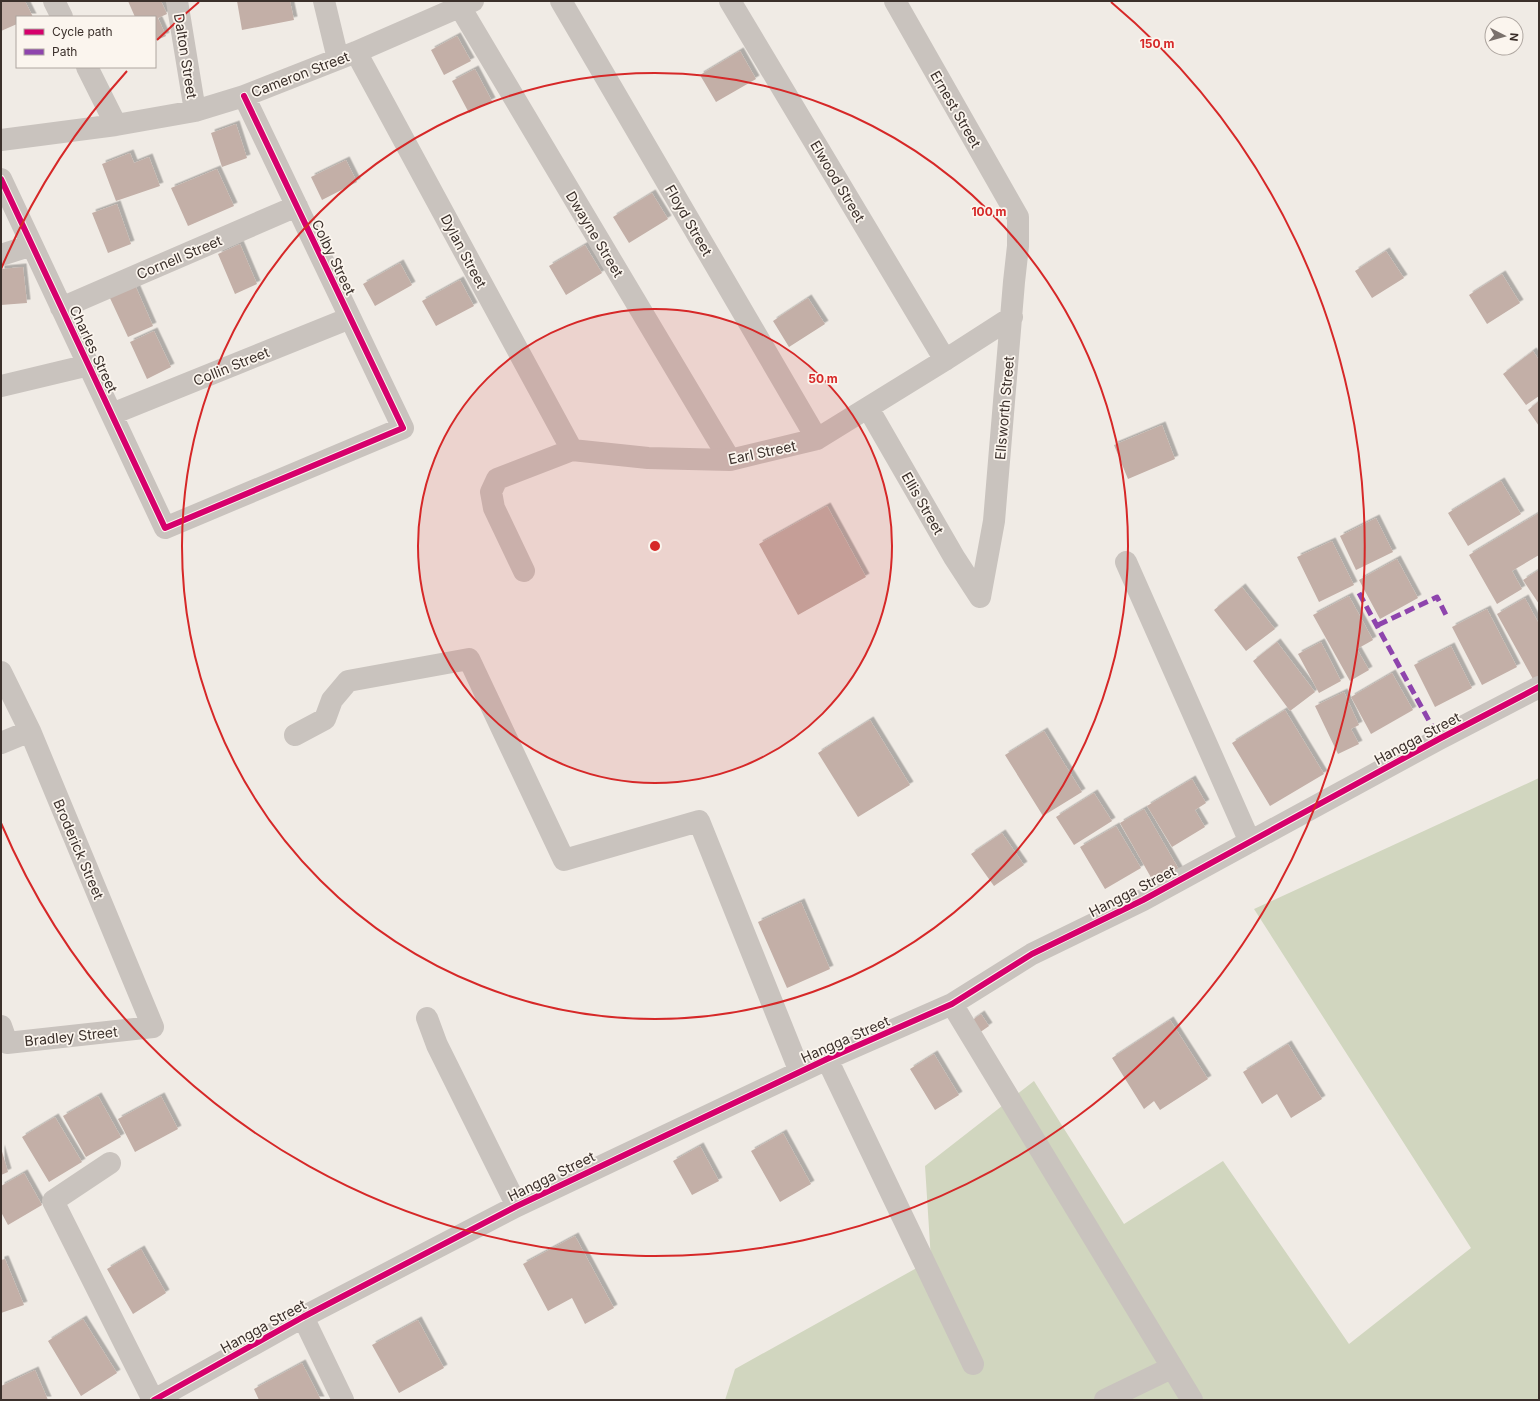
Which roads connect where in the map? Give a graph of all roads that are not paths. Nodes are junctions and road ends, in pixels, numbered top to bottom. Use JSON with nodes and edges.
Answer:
{"nodes":[{"id":1,"x":54,"y":1,"type":"edge"},
{"id":2,"x":177,"y":1,"type":"edge"},
{"id":3,"x":324,"y":1,"type":"edge"},
{"id":4,"x":561,"y":1,"type":"edge"},
{"id":5,"x":730,"y":1,"type":"edge"},
{"id":6,"x":895,"y":1,"type":"edge"},
{"id":7,"x":467,"y":4,"type":"edge"},
{"id":8,"x":62,"y":16,"type":"edge"},
{"id":9,"x":347,"y":56,"type":"junction"},
{"id":10,"x":88,"y":68,"type":"edge"},
{"id":11,"x":244,"y":96,"type":"junction"},
{"id":12,"x":195,"y":111,"type":"junction"},
{"id":13,"x":116,"y":125,"type":"junction"},
{"id":14,"x":1,"y":140,"type":"edge"},
{"id":15,"x":1,"y":180,"type":"edge"},
{"id":16,"x":297,"y":206,"type":"junction"},
{"id":17,"x":1018,"y":217,"type":"joint"},
{"id":18,"x":32,"y":245,"type":"junction"},
{"id":19,"x":1,"y":254,"type":"edge"},
{"id":20,"x":61,"y":308,"type":"junction"},
{"id":21,"x":1012,"y":316,"type":"junction"},
{"id":22,"x":350,"y":318,"type":"junction"},
{"id":23,"x":945,"y":360,"type":"junction"},
{"id":24,"x":89,"y":365,"type":"junction"},
{"id":25,"x":1,"y":386,"type":"edge"},
{"id":26,"x":868,"y":408,"type":"junction"},
{"id":27,"x":112,"y":414,"type":"junction"},
{"id":28,"x":817,"y":439,"type":"junction"},
{"id":29,"x":572,"y":450,"type":"junction"},
{"id":30,"x":730,"y":460,"type":"junction"},
{"id":31,"x":165,"y":528,"type":"joint"},
{"id":32,"x":1126,"y":562,"type":"dead end"},
{"id":33,"x":524,"y":571,"type":"dead end"},
{"id":34,"x":980,"y":597,"type":"joint"},
{"id":35,"x":1,"y":672,"type":"edge"},
{"id":36,"x":1539,"y":688,"type":"edge"},
{"id":37,"x":30,"y":731,"type":"junction"},
{"id":38,"x":296,"y":735,"type":"dead end"},
{"id":39,"x":1,"y":743,"type":"edge"},
{"id":40,"x":1250,"y":842,"type":"junction"},
{"id":41,"x":952,"y":1004,"type":"junction"},
{"id":42,"x":427,"y":1018,"type":"dead end"},
{"id":43,"x":1,"y":1026,"type":"edge"},
{"id":44,"x":153,"y":1027,"type":"joint"},
{"id":45,"x":827,"y":1059,"type":"junction"},
{"id":46,"x":800,"y":1072,"type":"junction"},
{"id":47,"x":110,"y":1163,"type":"dead end"},
{"id":48,"x":516,"y":1206,"type":"junction"},
{"id":49,"x":303,"y":1317,"type":"junction"},
{"id":50,"x":973,"y":1364,"type":"dead end"},
{"id":51,"x":1171,"y":1368,"type":"junction"},
{"id":52,"x":154,"y":1400,"type":"edge"},
{"id":53,"x":343,"y":1400,"type":"edge"},
{"id":54,"x":1105,"y":1400,"type":"edge"},
{"id":55,"x":1192,"y":1400,"type":"edge"}],
"edges":[{"from":1,"to":8,"type":"street"},
{"from":2,"to":12,"type":"street","name":"Dalton Street"},
{"from":3,"to":9,"type":"street","name":"Dylan Street"},
{"from":4,"to":28,"type":"street","name":"Floyd Street"},
{"from":5,"to":23,"type":"street","name":"Elwood Street"},
{"from":6,"to":17,"type":"street","name":"Ernest Street"},
{"from":7,"to":9,"type":"street","name":"Cameron Street"},
{"from":7,"to":30,"type":"street","name":"Dwayne Street"},
{"from":9,"to":11,"type":"street","name":"Cameron Street"},
{"from":9,"to":29,"type":"street","name":"Dylan Street"},
{"from":10,"to":13,"type":"street"},
{"from":11,"to":12,"type":"street","name":"Cameron Street"},
{"from":11,"to":16,"type":"street","name":"Colby Street"},
{"from":12,"to":13,"type":"street","name":"Cameron Street"},
{"from":13,"to":14,"type":"street","name":"Cameron Street"},
{"from":15,"to":18,"type":"street","name":"Charles Street"},
{"from":16,"to":20,"type":"street","name":"Cornell Street"},
{"from":16,"to":22,"type":"street","name":"Colby Street"},
{"from":17,"to":21,"type":"street","name":"Ellsworth Street"},
{"from":18,"to":19,"type":"street"},
{"from":18,"to":20,"type":"street","name":"Charles Street"},
{"from":20,"to":24,"type":"street","name":"Charles Street"},
{"from":21,"to":23,"type":"street","name":"Earl Street"},
{"from":21,"to":34,"type":"street","name":"Ellsworth Street"},
{"from":22,"to":27,"type":"street","name":"Collin Street"},
{"from":22,"to":31,"type":"street","name":"Colby Street"},
{"from":23,"to":26,"type":"street","name":"Earl Street"},
{"from":24,"to":25,"type":"street"},
{"from":24,"to":27,"type":"street","name":"Charles Street"},
{"from":26,"to":28,"type":"street","name":"Earl Street"},
{"from":26,"to":34,"type":"street","name":"Ellis Street"},
{"from":27,"to":31,"type":"street","name":"Charles Street"},
{"from":28,"to":30,"type":"street","name":"Earl Street"},
{"from":29,"to":30,"type":"street","name":"Earl Street"},
{"from":29,"to":33,"type":"street","name":"Earl Street"},
{"from":32,"to":40,"type":"street"},
{"from":35,"to":37,"type":"street","name":"Broderick Street"},
{"from":36,"to":40,"type":"street","name":"Hangga Street"},
{"from":37,"to":39,"type":"street"},
{"from":37,"to":44,"type":"street","name":"Broderick Street"},
{"from":38,"to":46,"type":"street"},
{"from":40,"to":41,"type":"street","name":"Hangga Street"},
{"from":41,"to":45,"type":"street","name":"Hangga Street"},
{"from":41,"to":51,"type":"street"},
{"from":42,"to":48,"type":"street"},
{"from":43,"to":44,"type":"street","name":"Bradley Street"},
{"from":45,"to":46,"type":"street","name":"Hangga Street"},
{"from":45,"to":50,"type":"street"},
{"from":46,"to":48,"type":"street","name":"Hangga Street"},
{"from":47,"to":52,"type":"street"},
{"from":48,"to":49,"type":"street","name":"Hangga Street"},
{"from":49,"to":52,"type":"street","name":"Hangga Street"},
{"from":49,"to":53,"type":"street"},
{"from":51,"to":54,"type":"street"},
{"from":51,"to":55,"type":"street"}]}
